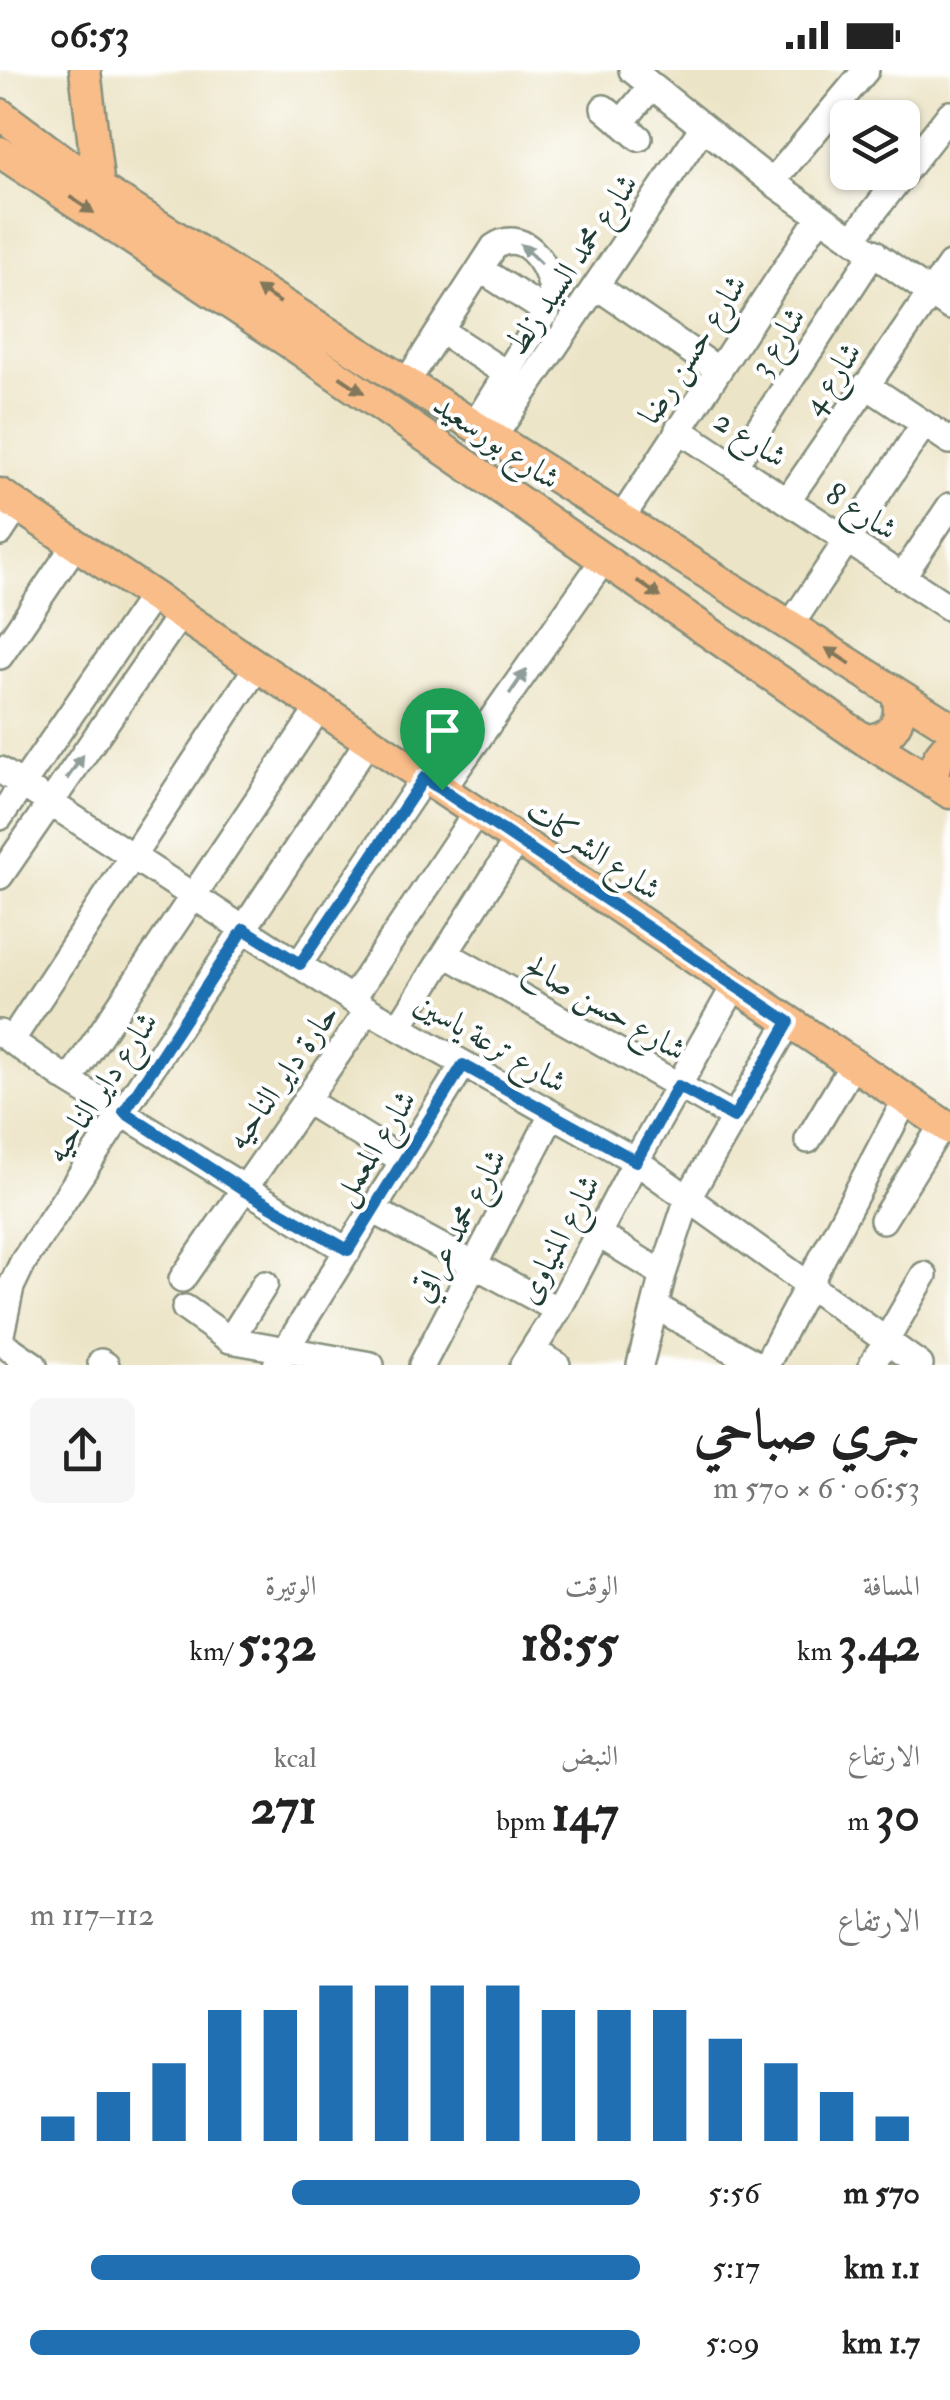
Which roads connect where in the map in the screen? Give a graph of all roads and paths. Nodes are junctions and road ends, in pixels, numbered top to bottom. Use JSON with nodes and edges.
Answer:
{"nodes":[{"id":1,"x":85,"y":70,"type":"edge"},
{"id":2,"x":866,"y":70,"type":"edge"},
{"id":3,"x":642,"y":78,"type":"edge"},
{"id":4,"x":0,"y":114,"type":"edge"},
{"id":5,"x":950,"y":114,"type":"edge"},
{"id":6,"x":622,"y":123,"type":"dead end"},
{"id":7,"x":703,"y":127,"type":"junction"},
{"id":8,"x":0,"y":152,"type":"edge"},
{"id":9,"x":14,"y":167,"type":"edge"},
{"id":10,"x":772,"y":182,"type":"junction"},
{"id":11,"x":99,"y":188,"type":"junction"},
{"id":12,"x":820,"y":216,"type":"junction"},
{"id":13,"x":864,"y":245,"type":"junction"},
{"id":14,"x":950,"y":265,"type":"edge"},
{"id":15,"x":480,"y":269,"type":"junction"},
{"id":16,"x":596,"y":286,"type":"junction"},
{"id":17,"x":940,"y":299,"type":"edge"},
{"id":18,"x":547,"y":312,"type":"junction"},
{"id":19,"x":440,"y":330,"type":"junction"},
{"id":20,"x":717,"y":369,"type":"junction"},
{"id":21,"x":507,"y":374,"type":"junction"},
{"id":22,"x":406,"y":383,"type":"junction"},
{"id":23,"x":866,"y":385,"type":"junction"},
{"id":24,"x":924,"y":424,"type":"junction"},
{"id":25,"x":678,"y":429,"type":"junction"},
{"id":26,"x":483,"y":432,"type":"junction"},
{"id":27,"x":950,"y":442,"type":"edge"},
{"id":28,"x":734,"y":466,"type":"junction"},
{"id":29,"x":9,"y":500,"type":"edge"},
{"id":30,"x":788,"y":501,"type":"junction"},
{"id":31,"x":950,"y":506,"type":"edge"},
{"id":32,"x":621,"y":519,"type":"junction"},
{"id":33,"x":0,"y":533,"type":"edge"},
{"id":34,"x":846,"y":540,"type":"junction"},
{"id":35,"x":76,"y":545,"type":"junction"},
{"id":36,"x":605,"y":558,"type":"junction"},
{"id":37,"x":902,"y":576,"type":"junction"},
{"id":38,"x":152,"y":596,"type":"junction"},
{"id":39,"x":950,"y":608,"type":"edge"},
{"id":40,"x":180,"y":615,"type":"junction"},
{"id":41,"x":790,"y":626,"type":"junction"},
{"id":42,"x":0,"y":656,"type":"edge"},
{"id":43,"x":257,"y":667,"type":"junction"},
{"id":44,"x":896,"y":693,"type":"junction"},
{"id":45,"x":319,"y":708,"type":"junction"},
{"id":46,"x":950,"y":727,"type":"edge"},
{"id":47,"x":865,"y":740,"type":"junction"},
{"id":48,"x":368,"y":741,"type":"junction"},
{"id":49,"x":950,"y":744,"type":"edge"},
{"id":50,"x":11,"y":778,"type":"edge"},
{"id":51,"x":433,"y":784,"type":"junction"},
{"id":52,"x":941,"y":788,"type":"edge"},
{"id":53,"x":50,"y":804,"type":"junction"},
{"id":54,"x":476,"y":813,"type":"junction"},
{"id":55,"x":0,"y":817,"type":"edge"},
{"id":56,"x":517,"y":840,"type":"junction"},
{"id":57,"x":132,"y":857,"type":"junction"},
{"id":58,"x":0,"y":876,"type":"edge"},
{"id":59,"x":193,"y":896,"type":"junction"},
{"id":60,"x":244,"y":929,"type":"junction"},
{"id":61,"x":446,"y":954,"type":"junction"},
{"id":62,"x":300,"y":964,"type":"junction"},
{"id":63,"x":734,"y":985,"type":"junction"},
{"id":64,"x":360,"y":1004,"type":"junction"},
{"id":65,"x":789,"y":1022,"type":"junction"},
{"id":66,"x":399,"y":1027,"type":"junction"},
{"id":67,"x":6,"y":1037,"type":"edge"},
{"id":68,"x":853,"y":1064,"type":"junction"},
{"id":69,"x":463,"y":1065,"type":"junction"},
{"id":70,"x":69,"y":1082,"type":"junction"},
{"id":71,"x":678,"y":1086,"type":"junction"},
{"id":72,"x":305,"y":1100,"type":"junction"},
{"id":73,"x":906,"y":1100,"type":"junction"},
{"id":74,"x":124,"y":1112,"type":"junction"},
{"id":75,"x":552,"y":1115,"type":"junction"},
{"id":76,"x":734,"y":1117,"type":"junction"},
{"id":77,"x":946,"y":1126,"type":"edge"},
{"id":78,"x":808,"y":1140,"type":"dead end"},
{"id":79,"x":404,"y":1160,"type":"junction"},
{"id":80,"x":636,"y":1161,"type":"junction"},
{"id":81,"x":243,"y":1190,"type":"junction"},
{"id":82,"x":688,"y":1198,"type":"junction"},
{"id":83,"x":373,"y":1210,"type":"junction"},
{"id":84,"x":882,"y":1220,"type":"dead end"},
{"id":85,"x":598,"y":1234,"type":"junction"},
{"id":86,"x":348,"y":1250,"type":"junction"},
{"id":87,"x":474,"y":1265,"type":"junction"},
{"id":88,"x":663,"y":1274,"type":"junction"},
{"id":89,"x":924,"y":1275,"type":"dead end"},
{"id":90,"x":182,"y":1279,"type":"dead end"},
{"id":91,"x":265,"y":1284,"type":"dead end"},
{"id":92,"x":810,"y":1284,"type":"junction"},
{"id":93,"x":657,"y":1307,"type":"junction"},
{"id":94,"x":185,"y":1308,"type":"dead end"},
{"id":95,"x":558,"y":1310,"type":"junction"},
{"id":96,"x":230,"y":1340,"type":"junction"},
{"id":97,"x":887,"y":1340,"type":"junction"},
{"id":98,"x":0,"y":1341,"type":"edge"},
{"id":99,"x":280,"y":1357,"type":"edge"},
{"id":100,"x":528,"y":1358,"type":"edge"},
{"id":101,"x":34,"y":1365,"type":"edge"},
{"id":102,"x":372,"y":1365,"type":"edge"},
{"id":103,"x":422,"y":1365,"type":"edge"},
{"id":104,"x":557,"y":1365,"type":"edge"},
{"id":105,"x":640,"y":1365,"type":"edge"},
{"id":106,"x":758,"y":1365,"type":"edge"},
{"id":107,"x":766,"y":1365,"type":"edge"},
{"id":108,"x":872,"y":1365,"type":"edge"},
{"id":109,"x":920,"y":1365,"type":"edge"}],
"edges":[{"from":1,"to":11,"type":"main road"},
{"from":2,"to":10,"type":"street"},
{"from":3,"to":6,"type":"street"},
{"from":3,"to":7,"type":"street"},
{"from":4,"to":11,"type":"main road","name":"شارع بورسعيد"},
{"from":5,"to":13,"type":"street","name":"شارع 3"},
{"from":7,"to":10,"type":"street"},
{"from":7,"to":16,"type":"street","name":"شارع محمد السيد زلط"},
{"from":8,"to":9,"type":"main road","name":"شارع بورسعيد"},
{"from":9,"to":36,"type":"main road","name":"شارع بورسعيد","one_way":true},
{"from":10,"to":12,"type":"street"},
{"from":22,"to":11,"type":"main road","name":"شارع بورسعيد","one_way":true},
{"from":12,"to":13,"type":"street"},
{"from":12,"to":20,"type":"street","name":"شارع حسن رضا"},
{"from":13,"to":17,"type":"street"},
{"from":13,"to":28,"type":"street","name":"شارع 3"},
{"from":14,"to":17,"type":"street","name":"شارع 4"},
{"from":15,"to":18,"type":"street"},
{"from":18,"to":15,"type":"street","one_way":true},
{"from":15,"to":19,"type":"street"},
{"from":16,"to":20,"type":"street"},
{"from":16,"to":26,"type":"street","name":"شارع محمد السيد زلط"},
{"from":17,"to":23,"type":"street","name":"شارع 4"},
{"from":18,"to":21,"type":"street"},
{"from":19,"to":21,"type":"street"},
{"from":19,"to":22,"type":"street"},
{"from":20,"to":25,"type":"street","name":"شارع حسن رضا"},
{"from":21,"to":26,"type":"street"},
{"from":22,"to":26,"type":"main road","name":"شارع بورسعيد"},
{"from":23,"to":24,"type":"street"},
{"from":23,"to":30,"type":"street","name":"شارع 4"},
{"from":24,"to":27,"type":"street"},
{"from":24,"to":34,"type":"street"},
{"from":25,"to":28,"type":"street","name":"شارع 2"},
{"from":25,"to":32,"type":"street","name":"شارع حسن رضا"},
{"from":26,"to":32,"type":"main road","name":"شارع بورسعيد"},
{"from":28,"to":30,"type":"street","name":"شارع 2"},
{"from":29,"to":33,"type":"street"},
{"from":29,"to":35,"type":"main road","name":"شارع الشركات"},
{"from":30,"to":34,"type":"street","name":"شارع 8"},
{"from":31,"to":37,"type":"street"},
{"from":32,"to":41,"type":"main road","name":"شارع بورسعيد"},
{"from":34,"to":37,"type":"street","name":"شارع 8"},
{"from":34,"to":41,"type":"street"},
{"from":35,"to":38,"type":"main road","name":"شارع الشركات"},
{"from":35,"to":42,"type":"street"},
{"from":36,"to":47,"type":"main road","name":"شارع بورسعيد","one_way":true},
{"from":51,"to":36,"type":"street","one_way":true},
{"from":37,"to":39,"type":"street","name":"شارع 8"},
{"from":38,"to":40,"type":"main road","name":"شارع الشركات"},
{"from":38,"to":50,"type":"street"},
{"from":40,"to":43,"type":"main road","name":"شارع الشركات"},
{"from":53,"to":40,"type":"street","one_way":true},
{"from":44,"to":41,"type":"main road","name":"شارع بورسعيد","one_way":true},
{"from":43,"to":45,"type":"main road","name":"شارع الشركات"},
{"from":43,"to":57,"type":"street"},
{"from":44,"to":46,"type":"main road","name":"شارع بورسعيد"},
{"from":44,"to":47,"type":"main road"},
{"from":45,"to":48,"type":"main road","name":"شارع الشركات"},
{"from":45,"to":59,"type":"street"},
{"from":47,"to":52,"type":"main road","name":"شارع بورسعيد"},
{"from":48,"to":51,"type":"main road","name":"شارع الشركات"},
{"from":48,"to":60,"type":"street","name":"شارع داير الناحيه"},
{"from":49,"to":52,"type":"main road"},
{"from":50,"to":53,"type":"street","name":"شارع ترعة ياسين"},
{"from":50,"to":55,"type":"street"},
{"from":51,"to":54,"type":"main road","name":"شارع الشركات"},
{"from":51,"to":62,"type":"street"},
{"from":53,"to":57,"type":"street","name":"شارع ترعة ياسين"},
{"from":53,"to":58,"type":"street"},
{"from":54,"to":56,"type":"main road","name":"شارع الشركات"},
{"from":54,"to":64,"type":"street","name":"حارة داير الناحيه"},
{"from":56,"to":61,"type":"street"},
{"from":56,"to":63,"type":"main road","name":"شارع الشركات"},
{"from":57,"to":59,"type":"street","name":"شارع ترعة ياسين"},
{"from":57,"to":67,"type":"street"},
{"from":59,"to":60,"type":"street","name":"شارع ترعة ياسين"},
{"from":59,"to":70,"type":"street"},
{"from":60,"to":62,"type":"street","name":"شارع ترعة ياسين"},
{"from":60,"to":74,"type":"street","name":"شارع داير الناحيه"},
{"from":61,"to":66,"type":"street"},
{"from":61,"to":71,"type":"street","name":"شارع حسن صالح"},
{"from":62,"to":64,"type":"street","name":"شارع ترعة ياسين"},
{"from":63,"to":65,"type":"main road","name":"شارع الشركات"},
{"from":63,"to":71,"type":"street","name":"شارع المنياوى"},
{"from":64,"to":66,"type":"street","name":"شارع ترعة ياسين"},
{"from":64,"to":72,"type":"street","name":"حارة داير الناحيه"},
{"from":65,"to":68,"type":"main road","name":"شارع الشركات"},
{"from":65,"to":76,"type":"street"},
{"from":66,"to":69,"type":"street","name":"شارع ترعة ياسين"},
{"from":67,"to":70,"type":"street"},
{"from":68,"to":73,"type":"main road","name":"شارع الشركات"},
{"from":68,"to":78,"type":"street"},
{"from":69,"to":75,"type":"street","name":"شارع ترعة ياسين"},
{"from":69,"to":79,"type":"street","name":"شارع المعمل"},
{"from":70,"to":74,"type":"street"},
{"from":71,"to":76,"type":"street","name":"شارع حسن صالح"},
{"from":71,"to":80,"type":"street","name":"شارع المنياوى"},
{"from":72,"to":79,"type":"street"},
{"from":72,"to":81,"type":"street","name":"حارة داير الناحيه"},
{"from":73,"to":77,"type":"main road","name":"شارع الشركات"},
{"from":73,"to":92,"type":"street"},
{"from":74,"to":81,"type":"street"},
{"from":74,"to":98,"type":"street","name":"شارع داير الناحيه"},
{"from":75,"to":80,"type":"street","name":"شارع ترعة ياسين"},
{"from":75,"to":87,"type":"street","name":"شارع محمد عراقي"},
{"from":76,"to":82,"type":"street"},
{"from":77,"to":84,"type":"street"},
{"from":79,"to":83,"type":"street","name":"شارع المعمل"},
{"from":80,"to":82,"type":"street","name":"شارع ترعة ياسين"},
{"from":80,"to":85,"type":"street","name":"شارع المنياوى"},
{"from":81,"to":86,"type":"street"},
{"from":81,"to":90,"type":"street","name":"حارة داير الناحيه"},
{"from":82,"to":88,"type":"street"},
{"from":82,"to":92,"type":"street","name":"شارع ترعة ياسين"},
{"from":83,"to":86,"type":"street","name":"شارع المعمل"},
{"from":83,"to":87,"type":"street"},
{"from":85,"to":88,"type":"street"},
{"from":85,"to":95,"type":"street","name":"شارع المنياوى"},
{"from":86,"to":99,"type":"street","name":"شارع المعمل"},
{"from":87,"to":95,"type":"street"},
{"from":87,"to":103,"type":"street","name":"شارع محمد عراقي"},
{"from":88,"to":93,"type":"street"},
{"from":89,"to":97,"type":"street"},
{"from":91,"to":96,"type":"street"},
{"from":92,"to":97,"type":"street","name":"شارع ترعة ياسين"},
{"from":92,"to":107,"type":"street"},
{"from":93,"to":105,"type":"street"},
{"from":93,"to":106,"type":"street"},
{"from":94,"to":96,"type":"street"},
{"from":95,"to":100,"type":"street","name":"شارع المنياوى"},
{"from":96,"to":99,"type":"street"},
{"from":97,"to":108,"type":"street"},
{"from":97,"to":109,"type":"street","name":"شارع ترعة ياسين"},
{"from":98,"to":101,"type":"street"},
{"from":99,"to":102,"type":"street"},
{"from":100,"to":104,"type":"street"}]}
